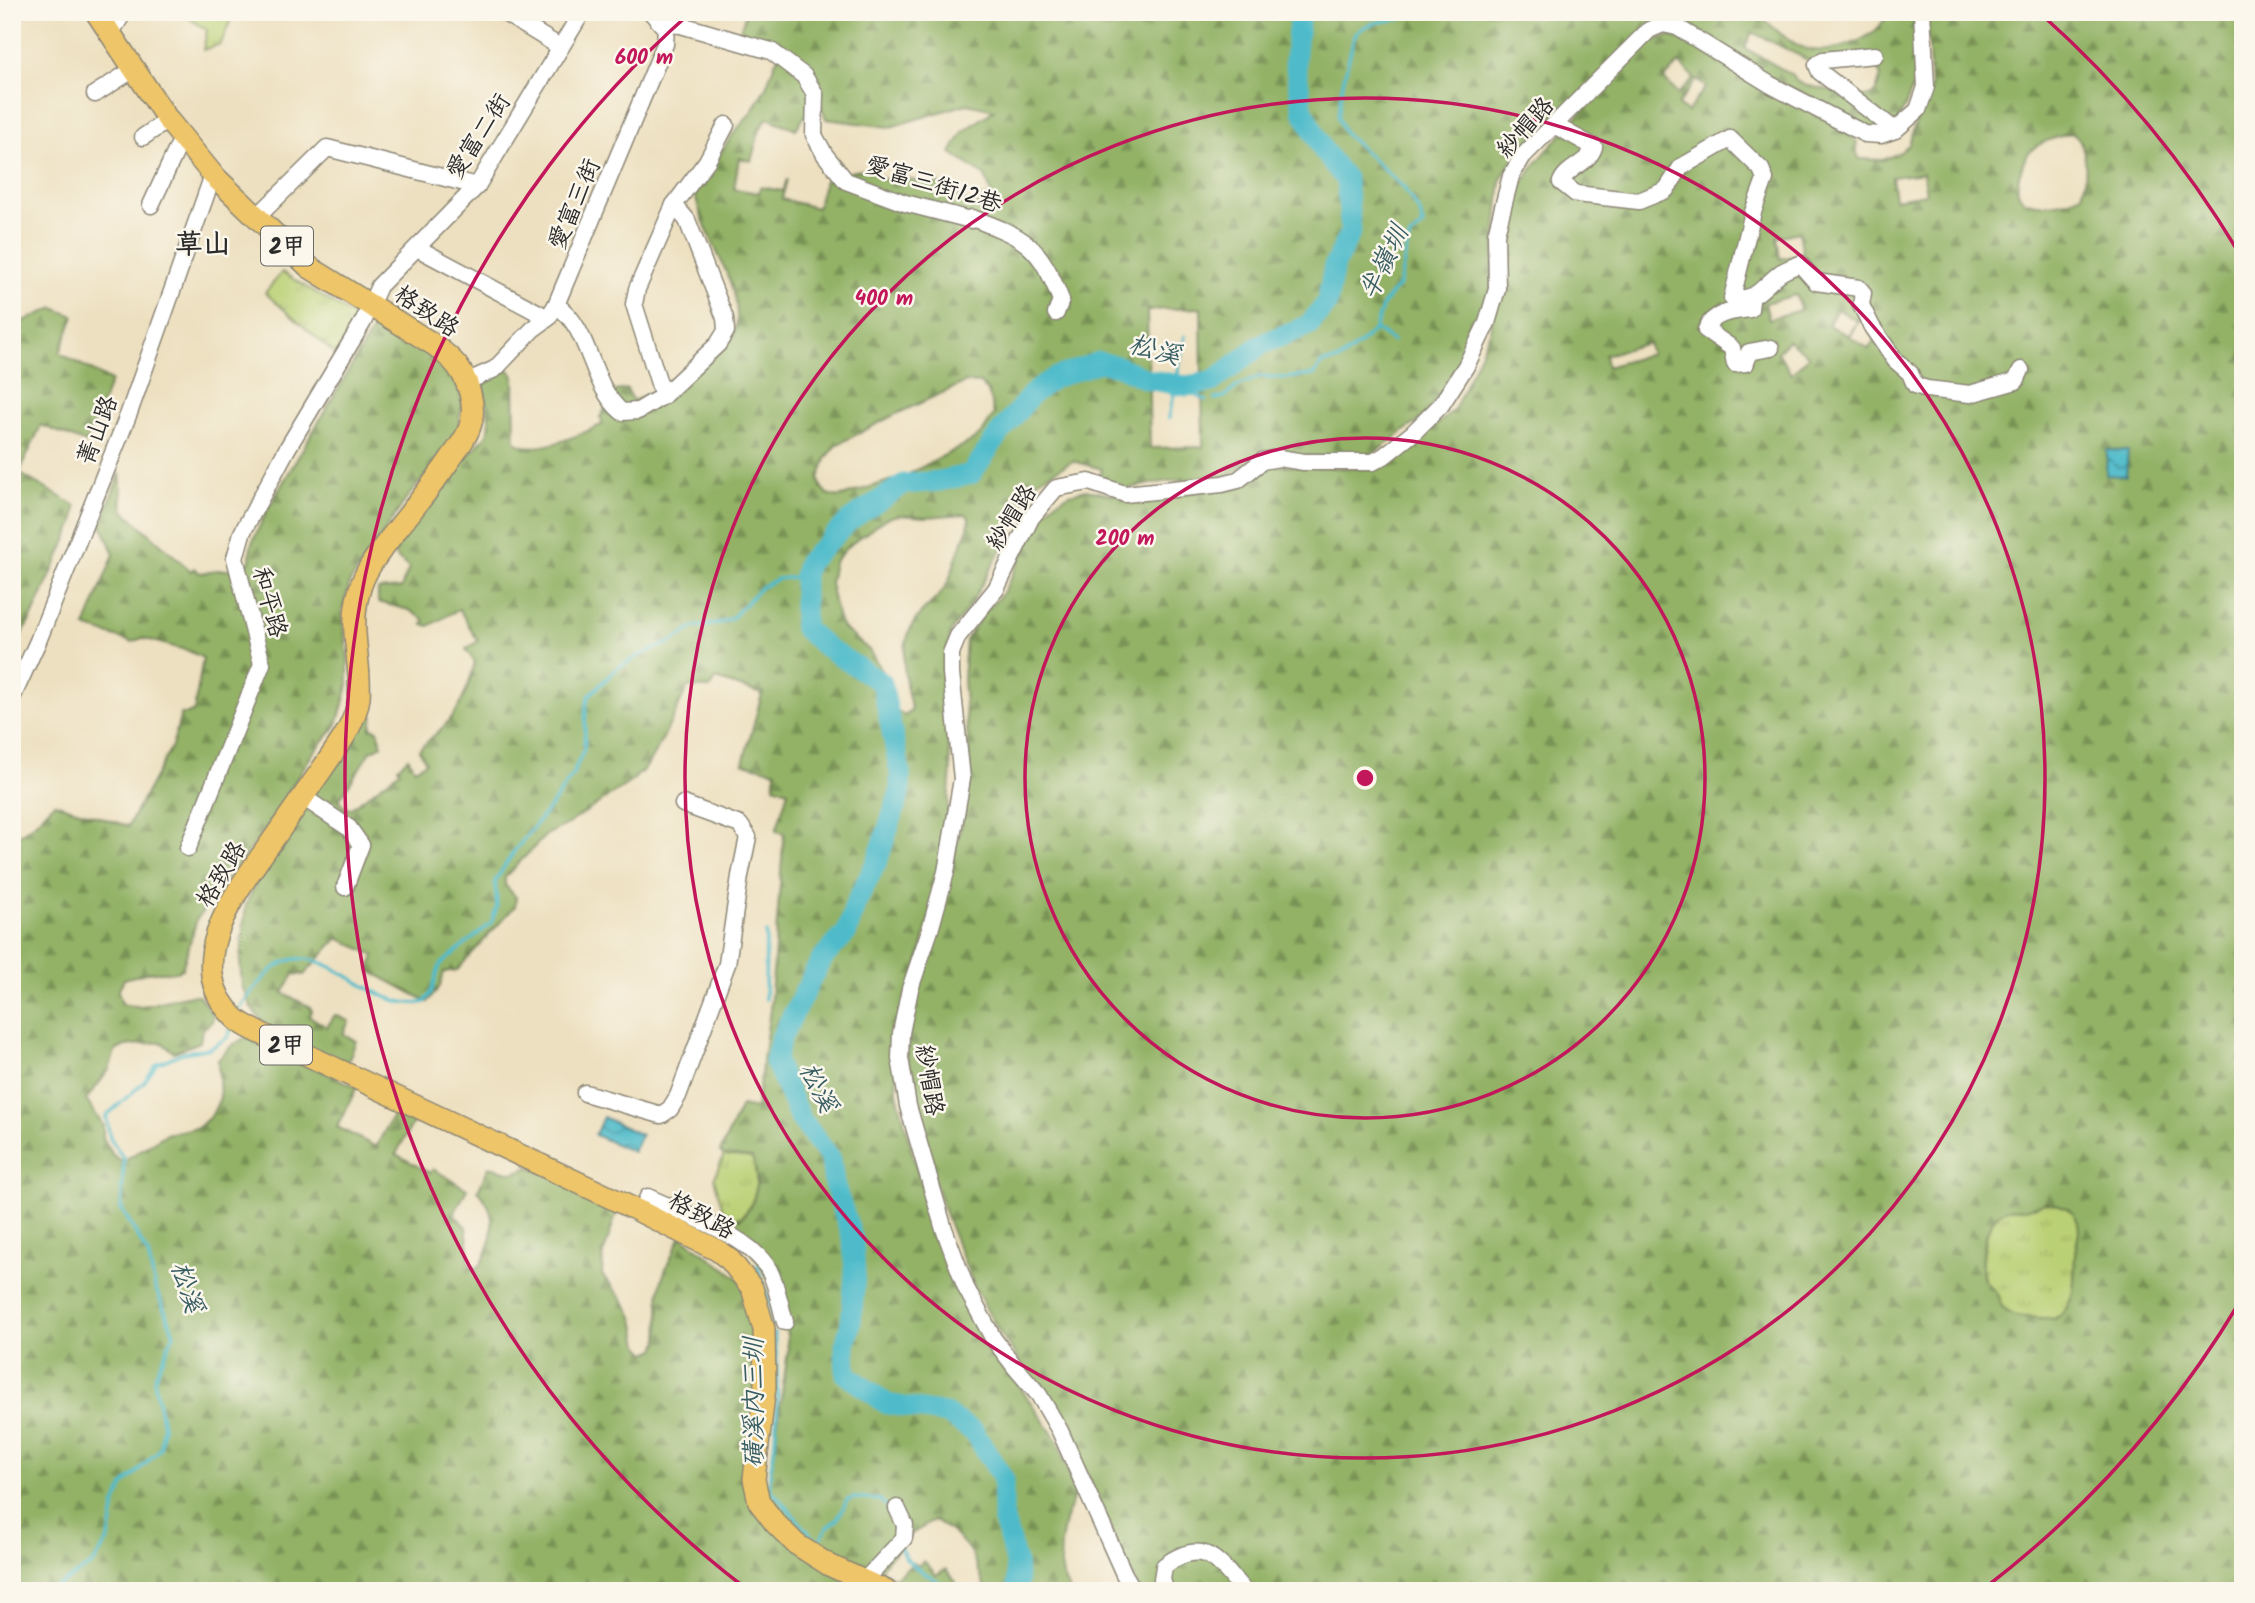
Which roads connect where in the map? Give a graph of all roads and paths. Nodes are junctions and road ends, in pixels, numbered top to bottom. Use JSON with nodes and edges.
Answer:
{"nodes":[{"id":1,"x":96,"y":12,"type":"edge"},
{"id":2,"x":124,"y":12,"type":"edge"},
{"id":3,"x":503,"y":12,"type":"edge"},
{"id":4,"x":582,"y":12,"type":"edge"},
{"id":5,"x":651,"y":12,"type":"edge"},
{"id":6,"x":1922,"y":12,"type":"edge"},
{"id":7,"x":663,"y":24,"type":"junction"},
{"id":8,"x":110,"y":34,"type":"junction"},
{"id":9,"x":560,"y":47,"type":"junction"},
{"id":10,"x":1875,"y":55,"type":"dead end"},
{"id":11,"x":134,"y":69,"type":"junction"},
{"id":12,"x":95,"y":94,"type":"dead end"},
{"id":13,"x":168,"y":120,"type":"junction"},
{"id":14,"x":726,"y":125,"type":"dead end"},
{"id":15,"x":1554,"y":125,"type":"junction"},
{"id":16,"x":1895,"y":130,"type":"junction"},
{"id":17,"x":143,"y":137,"type":"dead end"},
{"id":18,"x":182,"y":138,"type":"junction"},
{"id":19,"x":213,"y":175,"type":"junction"},
{"id":20,"x":477,"y":187,"type":"junction"},
{"id":21,"x":151,"y":205,"type":"dead end"},
{"id":22,"x":674,"y":205,"type":"junction"},
{"id":23,"x":257,"y":217,"type":"junction"},
{"id":24,"x":417,"y":248,"type":"junction"},
{"id":25,"x":1752,"y":298,"type":"junction"},
{"id":26,"x":370,"y":304,"type":"junction"},
{"id":27,"x":552,"y":312,"type":"junction"},
{"id":28,"x":1056,"y":313,"type":"dead end"},
{"id":29,"x":1771,"y":348,"type":"dead end"},
{"id":30,"x":2021,"y":370,"type":"dead end"},
{"id":31,"x":466,"y":382,"type":"junction"},
{"id":32,"x":663,"y":396,"type":"junction"},
{"id":33,"x":12,"y":698,"type":"edge"},
{"id":34,"x":303,"y":797,"type":"junction"},
{"id":35,"x":683,"y":804,"type":"dead end"},
{"id":36,"x":188,"y":848,"type":"dead end"},
{"id":37,"x":345,"y":887,"type":"dead end"},
{"id":38,"x":585,"y":1093,"type":"dead end"},
{"id":39,"x":681,"y":1223,"type":"junction"},
{"id":40,"x":785,"y":1322,"type":"dead end"},
{"id":41,"x":897,"y":1508,"type":"dead end"},
{"id":42,"x":863,"y":1581,"type":"junction"},
{"id":43,"x":886,"y":1591,"type":"edge"},
{"id":44,"x":1134,"y":1591,"type":"edge"},
{"id":45,"x":1166,"y":1591,"type":"edge"},
{"id":46,"x":1244,"y":1591,"type":"edge"}],
"edges":[{"from":1,"to":8,"type":"main road","name":"格致路","number":"2甲"},
{"from":2,"to":8,"type":"street"},
{"from":3,"to":9,"type":"street"},
{"from":4,"to":9,"type":"street","name":"愛富二街"},
{"from":5,"to":7,"type":"street"},
{"from":6,"to":16,"type":"street"},
{"from":7,"to":27,"type":"street","name":"愛富三街"},
{"from":7,"to":28,"type":"street","name":"愛富三街12巷"},
{"from":8,"to":11,"type":"main road","name":"格致路","number":"2甲"},
{"from":9,"to":20,"type":"street","name":"愛富二街"},
{"from":10,"to":16,"type":"street"},
{"from":11,"to":12,"type":"street"},
{"from":11,"to":13,"type":"main road","name":"格致路","number":"2甲"},
{"from":13,"to":17,"type":"street"},
{"from":13,"to":18,"type":"main road","name":"格致路","number":"2甲"},
{"from":14,"to":22,"type":"street"},
{"from":15,"to":16,"type":"street","name":"紗帽路"},
{"from":15,"to":25,"type":"street"},
{"from":15,"to":44,"type":"street","name":"紗帽路"},
{"from":18,"to":19,"type":"main road","name":"格致路","number":"2甲"},
{"from":18,"to":21,"type":"street"},
{"from":19,"to":23,"type":"main road","name":"格致路","number":"2甲"},
{"from":19,"to":33,"type":"street","name":"菁山路"},
{"from":20,"to":23,"type":"street"},
{"from":20,"to":24,"type":"street","name":"愛富二街"},
{"from":22,"to":32,"type":"street"},
{"from":22,"to":32,"type":"street"},
{"from":23,"to":26,"type":"main road","name":"格致路","number":"2甲"},
{"from":24,"to":26,"type":"street","name":"愛富二街"},
{"from":24,"to":27,"type":"street"},
{"from":25,"to":29,"type":"street"},
{"from":25,"to":30,"type":"street"},
{"from":26,"to":31,"type":"main road","name":"格致路","number":"2甲"},
{"from":26,"to":36,"type":"street","name":"和平路"},
{"from":27,"to":31,"type":"street","name":"愛富三街"},
{"from":27,"to":32,"type":"street"},
{"from":31,"to":34,"type":"main road","name":"格致路","number":"2甲"},
{"from":34,"to":37,"type":"street"},
{"from":34,"to":39,"type":"main road","name":"格致路","number":"2甲"},
{"from":35,"to":38,"type":"street"},
{"from":39,"to":40,"type":"street"},
{"from":39,"to":42,"type":"main road","name":"格致路","number":"2甲"},
{"from":41,"to":42,"type":"street"},
{"from":42,"to":43,"type":"main road","name":"格致路","number":"2甲"},
{"from":45,"to":46,"type":"street"}]}
